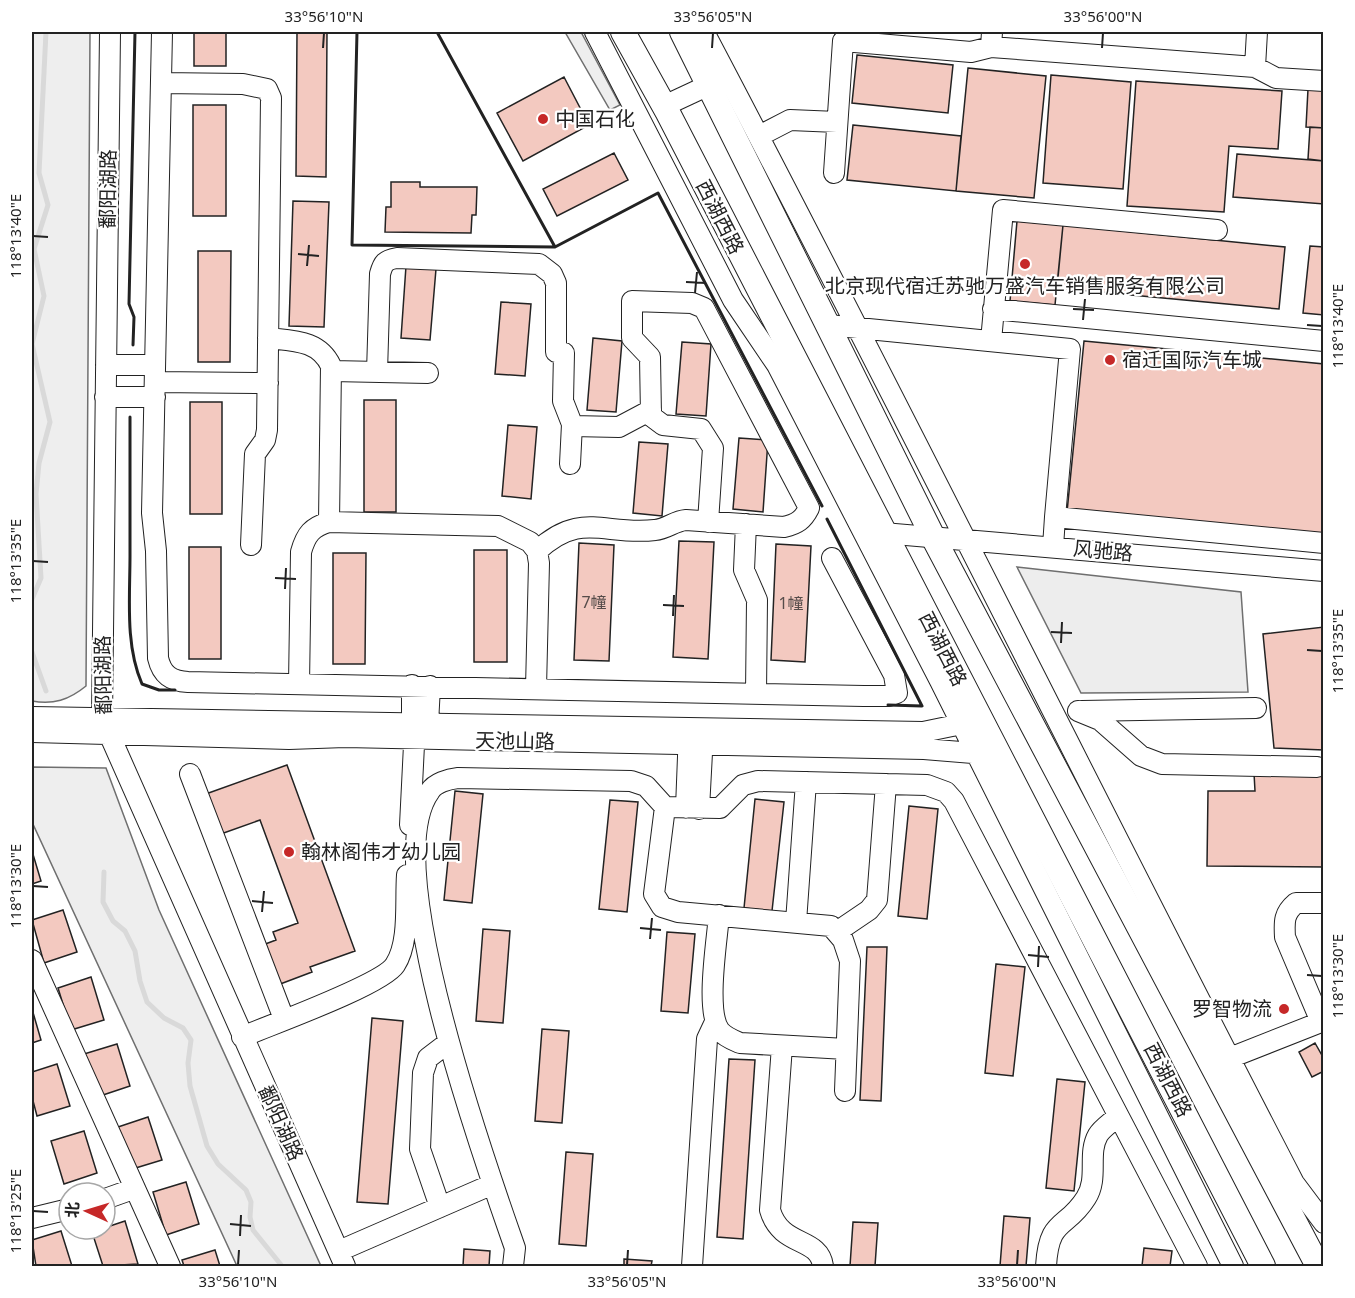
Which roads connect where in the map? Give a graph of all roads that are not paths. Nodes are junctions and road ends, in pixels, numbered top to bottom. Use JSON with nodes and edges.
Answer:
{"nodes":[{"id":1,"x":110,"y":32,"type":"edge"},
{"id":2,"x":123,"y":32,"type":"edge"},
{"id":3,"x":162,"y":32,"type":"edge"},
{"id":4,"x":595,"y":32,"type":"edge"},
{"id":5,"x":623,"y":32,"type":"edge"},
{"id":6,"x":682,"y":32,"type":"edge"},
{"id":7,"x":704,"y":32,"type":"edge"},
{"id":8,"x":1257,"y":32,"type":"edge"},
{"id":9,"x":844,"y":36,"type":"edge"},
{"id":10,"x":992,"y":39,"type":"edge"},
{"id":11,"x":1255,"y":67,"type":"junction"},
{"id":12,"x":1323,"y":81,"type":"edge"},
{"id":13,"x":161,"y":83,"type":"junction"},
{"id":14,"x":709,"y":85,"type":"junction"},
{"id":15,"x":663,"y":105,"type":"junction"},
{"id":16,"x":837,"y":122,"type":"junction"},
{"id":17,"x":759,"y":136,"type":"junction"},
{"id":18,"x":834,"y":173,"type":"dead end"},
{"id":19,"x":1217,"y":230,"type":"dead end"},
{"id":20,"x":993,"y":309,"type":"junction"},
{"id":21,"x":828,"y":325,"type":"junction"},
{"id":22,"x":860,"y":328,"type":"junction"},
{"id":23,"x":268,"y":338,"type":"junction"},
{"id":24,"x":991,"y":341,"type":"junction"},
{"id":25,"x":1323,"y":341,"type":"edge"},
{"id":26,"x":112,"y":365,"type":"junction"},
{"id":27,"x":332,"y":371,"type":"junction"},
{"id":28,"x":377,"y":372,"type":"junction"},
{"id":29,"x":428,"y":373,"type":"dead end"},
{"id":30,"x":155,"y":381,"type":"junction"},
{"id":31,"x":268,"y":383,"type":"junction"},
{"id":32,"x":111,"y":397,"type":"junction"},
{"id":33,"x":651,"y":410,"type":"junction"},
{"id":34,"x":572,"y":426,"type":"junction"},
{"id":35,"x":570,"y":464,"type":"dead end"},
{"id":36,"x":1055,"y":517,"type":"junction"},
{"id":37,"x":329,"y":522,"type":"junction"},
{"id":38,"x":708,"y":522,"type":"junction"},
{"id":39,"x":746,"y":524,"type":"junction"},
{"id":40,"x":883,"y":533,"type":"junction"},
{"id":41,"x":1225,"y":533,"type":"junction"},
{"id":42,"x":933,"y":537,"type":"junction"},
{"id":43,"x":966,"y":540,"type":"junction"},
{"id":44,"x":1323,"y":543,"type":"edge"},
{"id":45,"x":251,"y":545,"type":"dead end"},
{"id":46,"x":1053,"y":547,"type":"junction"},
{"id":47,"x":537,"y":551,"type":"junction"},
{"id":48,"x":832,"y":558,"type":"dead end"},
{"id":49,"x":1222,"y":562,"type":"junction"},
{"id":50,"x":1323,"y":571,"type":"edge"},
{"id":51,"x":299,"y":684,"type":"junction"},
{"id":52,"x":421,"y":686,"type":"junction"},
{"id":53,"x":536,"y":688,"type":"junction"},
{"id":54,"x":756,"y":693,"type":"junction"},
{"id":55,"x":1257,"y":708,"type":"dead end"},
{"id":56,"x":1078,"y":711,"type":"junction"},
{"id":57,"x":1053,"y":714,"type":"junction"},
{"id":58,"x":32,"y":717,"type":"edge"},
{"id":59,"x":1029,"y":719,"type":"junction"},
{"id":60,"x":970,"y":720,"type":"junction"},
{"id":61,"x":112,"y":726,"type":"junction"},
{"id":62,"x":417,"y":728,"type":"junction"},
{"id":63,"x":32,"y":732,"type":"edge"},
{"id":64,"x":696,"y":736,"type":"junction"},
{"id":65,"x":987,"y":754,"type":"junction"},
{"id":66,"x":1317,"y":767,"type":"dead end"},
{"id":67,"x":190,"y":774,"type":"dead end"},
{"id":68,"x":807,"y":782,"type":"junction"},
{"id":69,"x":886,"y":784,"type":"junction"},
{"id":70,"x":665,"y":807,"type":"junction"},
{"id":71,"x":693,"y":809,"type":"junction"},
{"id":72,"x":1323,"y":903,"type":"edge"},
{"id":73,"x":719,"y":915,"type":"junction"},
{"id":74,"x":796,"y":922,"type":"junction"},
{"id":75,"x":838,"y":931,"type":"junction"},
{"id":76,"x":32,"y":960,"type":"edge"},
{"id":77,"x":284,"y":1019,"type":"junction"},
{"id":78,"x":715,"y":1022,"type":"junction"},
{"id":79,"x":1322,"y":1024,"type":"edge"},
{"id":80,"x":248,"y":1035,"type":"junction"},
{"id":81,"x":449,"y":1042,"type":"junction"},
{"id":82,"x":782,"y":1046,"type":"junction"},
{"id":83,"x":846,"y":1049,"type":"junction"},
{"id":84,"x":1221,"y":1062,"type":"junction"},
{"id":85,"x":845,"y":1090,"type":"dead end"},
{"id":86,"x":1118,"y":1116,"type":"junction"},
{"id":87,"x":493,"y":1184,"type":"junction"},
{"id":88,"x":133,"y":1189,"type":"junction"},
{"id":89,"x":117,"y":1195,"type":"edge"},
{"id":90,"x":440,"y":1207,"type":"junction"},
{"id":91,"x":57,"y":1212,"type":"edge"},
{"id":92,"x":32,"y":1218,"type":"edge"},
{"id":93,"x":1323,"y":1223,"type":"edge"},
{"id":94,"x":345,"y":1255,"type":"edge"},
{"id":95,"x":170,"y":1266,"type":"edge"},
{"id":96,"x":358,"y":1266,"type":"edge"},
{"id":97,"x":513,"y":1266,"type":"edge"},
{"id":98,"x":692,"y":1266,"type":"edge"},
{"id":99,"x":823,"y":1266,"type":"edge"},
{"id":100,"x":1046,"y":1266,"type":"edge"},
{"id":101,"x":1197,"y":1266,"type":"edge"},
{"id":102,"x":1233,"y":1266,"type":"edge"},
{"id":103,"x":1263,"y":1266,"type":"edge"},
{"id":104,"x":1318,"y":1266,"type":"edge"}],
"edges":[{"from":1,"to":26,"type":"street","name":"鄱阳湖路"},
{"from":2,"to":26,"type":"street","name":"鄱阳湖路"},
{"from":3,"to":13,"type":"street"},
{"from":4,"to":60,"type":"street"},
{"from":5,"to":15,"type":"main road","name":"西湖西路"},
{"from":6,"to":14,"type":"main road"},
{"from":7,"to":17,"type":"street"},
{"from":8,"to":11,"type":"street"},
{"from":9,"to":10,"type":"street"},
{"from":9,"to":16,"type":"street"},
{"from":10,"to":11,"type":"street"},
{"from":11,"to":12,"type":"street"},
{"from":13,"to":23,"type":"street"},
{"from":13,"to":30,"type":"street"},
{"from":14,"to":15,"type":"street"},
{"from":14,"to":21,"type":"main road"},
{"from":15,"to":40,"type":"main road","name":"西湖西路"},
{"from":16,"to":17,"type":"street"},
{"from":16,"to":18,"type":"street"},
{"from":17,"to":22,"type":"street"},
{"from":19,"to":20,"type":"street"},
{"from":20,"to":24,"type":"street"},
{"from":20,"to":25,"type":"street"},
{"from":21,"to":22,"type":"street"},
{"from":21,"to":42,"type":"main road"},
{"from":22,"to":24,"type":"street"},
{"from":22,"to":43,"type":"street"},
{"from":23,"to":27,"type":"street"},
{"from":23,"to":31,"type":"street"},
{"from":24,"to":36,"type":"street"},
{"from":26,"to":30,"type":"street"},
{"from":26,"to":32,"type":"street","name":"鄱阳湖路"},
{"from":27,"to":28,"type":"street"},
{"from":27,"to":37,"type":"street"},
{"from":28,"to":29,"type":"street"},
{"from":28,"to":34,"type":"street"},
{"from":30,"to":31,"type":"street"},
{"from":30,"to":32,"type":"street"},
{"from":30,"to":51,"type":"street"},
{"from":31,"to":45,"type":"street"},
{"from":32,"to":61,"type":"street","name":"鄱阳湖路"},
{"from":33,"to":34,"type":"street"},
{"from":33,"to":38,"type":"street"},
{"from":33,"to":39,"type":"street"},
{"from":34,"to":35,"type":"street"},
{"from":36,"to":41,"type":"street"},
{"from":36,"to":46,"type":"street"},
{"from":37,"to":47,"type":"street"},
{"from":37,"to":51,"type":"street"},
{"from":38,"to":39,"type":"street"},
{"from":38,"to":47,"type":"street"},
{"from":39,"to":54,"type":"street"},
{"from":40,"to":42,"type":"street","name":"风驰路"},
{"from":40,"to":60,"type":"main road","name":"西湖西路"},
{"from":41,"to":44,"type":"street"},
{"from":41,"to":49,"type":"street"},
{"from":42,"to":43,"type":"street","name":"风驰路"},
{"from":42,"to":59,"type":"main road"},
{"from":43,"to":46,"type":"street","name":"风驰路"},
{"from":43,"to":57,"type":"street"},
{"from":46,"to":49,"type":"street","name":"风驰路"},
{"from":47,"to":53,"type":"street"},
{"from":48,"to":54,"type":"street"},
{"from":49,"to":50,"type":"street","name":"风驰路"},
{"from":51,"to":52,"type":"street"},
{"from":52,"to":53,"type":"street"},
{"from":52,"to":62,"type":"street"},
{"from":53,"to":54,"type":"street"},
{"from":55,"to":56,"type":"street"},
{"from":56,"to":57,"type":"street"},
{"from":56,"to":66,"type":"street"},
{"from":57,"to":59,"type":"street"},
{"from":57,"to":84,"type":"street"},
{"from":58,"to":61,"type":"street","name":"天池山路"},
{"from":59,"to":84,"type":"main road"},
{"from":60,"to":64,"type":"street","name":"天池山路"},
{"from":60,"to":65,"type":"main road","name":"西湖西路"},
{"from":61,"to":62,"type":"street","name":"天池山路"},
{"from":61,"to":63,"type":"street","name":"天池山路"},
{"from":61,"to":80,"type":"street","name":"鄱阳湖路"},
{"from":62,"to":64,"type":"street","name":"天池山路"},
{"from":62,"to":77,"type":"street"},
{"from":64,"to":65,"type":"street","name":"天池山路"},
{"from":64,"to":71,"type":"street"},
{"from":65,"to":102,"type":"street"},
{"from":65,"to":103,"type":"main road","name":"西湖西路"},
{"from":67,"to":77,"type":"street"},
{"from":68,"to":69,"type":"street"},
{"from":68,"to":71,"type":"street"},
{"from":68,"to":74,"type":"street"},
{"from":69,"to":75,"type":"street"},
{"from":69,"to":86,"type":"street"},
{"from":70,"to":71,"type":"street"},
{"from":70,"to":73,"type":"street"},
{"from":70,"to":81,"type":"street"},
{"from":72,"to":79,"type":"street"},
{"from":73,"to":74,"type":"street"},
{"from":73,"to":78,"type":"street"},
{"from":74,"to":75,"type":"street"},
{"from":75,"to":83,"type":"street"},
{"from":76,"to":88,"type":"street"},
{"from":77,"to":80,"type":"street"},
{"from":78,"to":82,"type":"street"},
{"from":78,"to":98,"type":"street"},
{"from":79,"to":84,"type":"street"},
{"from":80,"to":94,"type":"street","name":"鄱阳湖路"},
{"from":81,"to":87,"type":"street"},
{"from":81,"to":90,"type":"street"},
{"from":82,"to":83,"type":"street"},
{"from":82,"to":99,"type":"street"},
{"from":83,"to":85,"type":"street"},
{"from":84,"to":93,"type":"street"},
{"from":84,"to":104,"type":"main road"},
{"from":86,"to":100,"type":"street"},
{"from":86,"to":101,"type":"street"},
{"from":87,"to":90,"type":"street"},
{"from":87,"to":97,"type":"street"},
{"from":88,"to":89,"type":"street"},
{"from":88,"to":95,"type":"street"},
{"from":90,"to":94,"type":"street"},
{"from":91,"to":92,"type":"street"},
{"from":94,"to":96,"type":"street","name":"鄱阳湖路"}]}
